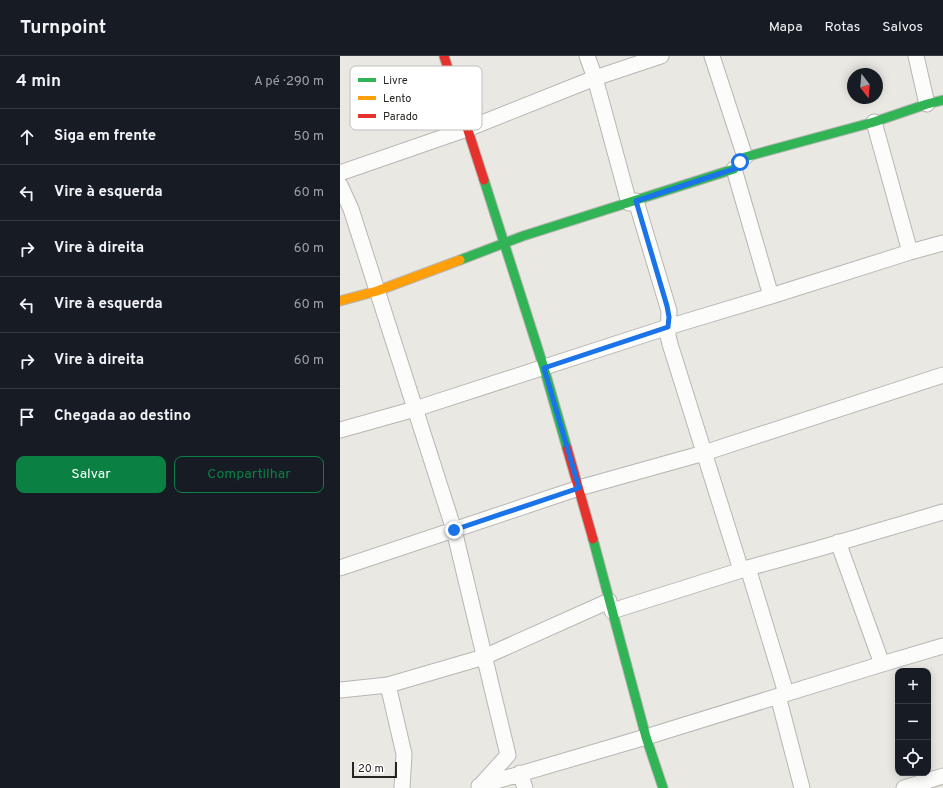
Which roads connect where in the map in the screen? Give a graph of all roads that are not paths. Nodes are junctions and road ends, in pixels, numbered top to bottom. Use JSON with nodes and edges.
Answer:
{"nodes":[{"id":1,"x":444,"y":56,"type":"edge"},
{"id":2,"x":587,"y":56,"type":"edge"},
{"id":3,"x":661,"y":56,"type":"edge"},
{"id":4,"x":712,"y":56,"type":"edge"},
{"id":5,"x":916,"y":56,"type":"edge"},
{"id":6,"x":447,"y":66,"type":"edge"},
{"id":7,"x":595,"y":78,"type":"junction"},
{"id":8,"x":943,"y":100,"type":"edge"},
{"id":9,"x":927,"y":104,"type":"junction"},
{"id":10,"x":874,"y":122,"type":"junction"},
{"id":11,"x":482,"y":123,"type":"edge"},
{"id":12,"x":464,"y":130,"type":"edge"},
{"id":13,"x":467,"y":130,"type":"edge"},
{"id":14,"x":746,"y":157,"type":"junction"},
{"id":15,"x":734,"y":169,"type":"junction"},
{"id":16,"x":340,"y":172,"type":"edge"},
{"id":17,"x":340,"y":185,"type":"edge"},
{"id":18,"x":632,"y":202,"type":"junction"},
{"id":19,"x":943,"y":243,"type":"edge"},
{"id":20,"x":504,"y":244,"type":"junction"},
{"id":21,"x":910,"y":252,"type":"junction"},
{"id":22,"x":377,"y":290,"type":"junction"},
{"id":23,"x":771,"y":296,"type":"junction"},
{"id":24,"x":340,"y":301,"type":"edge"},
{"id":25,"x":668,"y":327,"type":"junction"},
{"id":26,"x":544,"y":368,"type":"junction"},
{"id":27,"x":943,"y":375,"type":"edge"},
{"id":28,"x":415,"y":409,"type":"junction"},
{"id":29,"x":340,"y":430,"type":"edge"},
{"id":30,"x":704,"y":453,"type":"junction"},
{"id":31,"x":579,"y":488,"type":"junction"},
{"id":32,"x":943,"y":512,"type":"edge"},
{"id":33,"x":454,"y":530,"type":"junction"},
{"id":34,"x":838,"y":542,"type":"junction"},
{"id":35,"x":340,"y":568,"type":"edge"},
{"id":36,"x":744,"y":569,"type":"junction"},
{"id":37,"x":611,"y":606,"type":"junction"},
{"id":38,"x":943,"y":646,"type":"edge"},
{"id":39,"x":484,"y":657,"type":"junction"},
{"id":40,"x":892,"y":665,"type":"edge"},
{"id":41,"x":388,"y":684,"type":"junction"},
{"id":42,"x":340,"y":690,"type":"edge"},
{"id":43,"x":782,"y":695,"type":"junction"},
{"id":44,"x":646,"y":738,"type":"junction"},
{"id":45,"x":520,"y":773,"type":"junction"},
{"id":46,"x":943,"y":776,"type":"edge"},
{"id":47,"x":928,"y":781,"type":"edge"},
{"id":48,"x":476,"y":787,"type":"edge"},
{"id":49,"x":402,"y":788,"type":"edge"},
{"id":50,"x":525,"y":788,"type":"edge"},
{"id":51,"x":663,"y":788,"type":"edge"},
{"id":52,"x":802,"y":788,"type":"edge"},
{"id":53,"x":904,"y":788,"type":"edge"}],
"edges":[{"from":1,"to":6,"type":"street"},
{"from":2,"to":7,"type":"street"},
{"from":3,"to":7,"type":"street"},
{"from":4,"to":14,"type":"street"},
{"from":5,"to":9,"type":"street"},
{"from":7,"to":11,"type":"street"},
{"from":7,"to":18,"type":"street"},
{"from":8,"to":9,"type":"street"},
{"from":9,"to":10,"type":"street"},
{"from":10,"to":14,"type":"street"},
{"from":10,"to":21,"type":"street"},
{"from":12,"to":16,"type":"street"},
{"from":13,"to":20,"type":"street"},
{"from":14,"to":15,"type":"street"},
{"from":15,"to":18,"type":"street"},
{"from":15,"to":23,"type":"street"},
{"from":17,"to":22,"type":"street"},
{"from":18,"to":20,"type":"street"},
{"from":18,"to":25,"type":"street"},
{"from":19,"to":21,"type":"street"},
{"from":20,"to":22,"type":"street"},
{"from":20,"to":26,"type":"street"},
{"from":21,"to":23,"type":"street"},
{"from":22,"to":24,"type":"street"},
{"from":22,"to":28,"type":"street"},
{"from":23,"to":25,"type":"street"},
{"from":25,"to":26,"type":"street"},
{"from":25,"to":30,"type":"street"},
{"from":26,"to":28,"type":"street"},
{"from":26,"to":31,"type":"street"},
{"from":27,"to":30,"type":"street"},
{"from":28,"to":29,"type":"street"},
{"from":28,"to":33,"type":"street"},
{"from":30,"to":31,"type":"street"},
{"from":30,"to":36,"type":"street"},
{"from":31,"to":33,"type":"street"},
{"from":31,"to":37,"type":"street"},
{"from":32,"to":34,"type":"street"},
{"from":33,"to":35,"type":"street"},
{"from":33,"to":39,"type":"street"},
{"from":34,"to":36,"type":"street"},
{"from":34,"to":40,"type":"street"},
{"from":36,"to":37,"type":"street"},
{"from":36,"to":43,"type":"street"},
{"from":37,"to":39,"type":"street"},
{"from":37,"to":44,"type":"street"},
{"from":38,"to":40,"type":"street"},
{"from":39,"to":41,"type":"street"},
{"from":39,"to":48,"type":"street"},
{"from":40,"to":43,"type":"street"},
{"from":41,"to":42,"type":"street"},
{"from":41,"to":49,"type":"street"},
{"from":43,"to":44,"type":"street"},
{"from":43,"to":52,"type":"street"},
{"from":44,"to":45,"type":"street"},
{"from":44,"to":51,"type":"street"},
{"from":45,"to":48,"type":"street"},
{"from":45,"to":50,"type":"street"},
{"from":46,"to":47,"type":"street"},
{"from":47,"to":53,"type":"street"}]}
